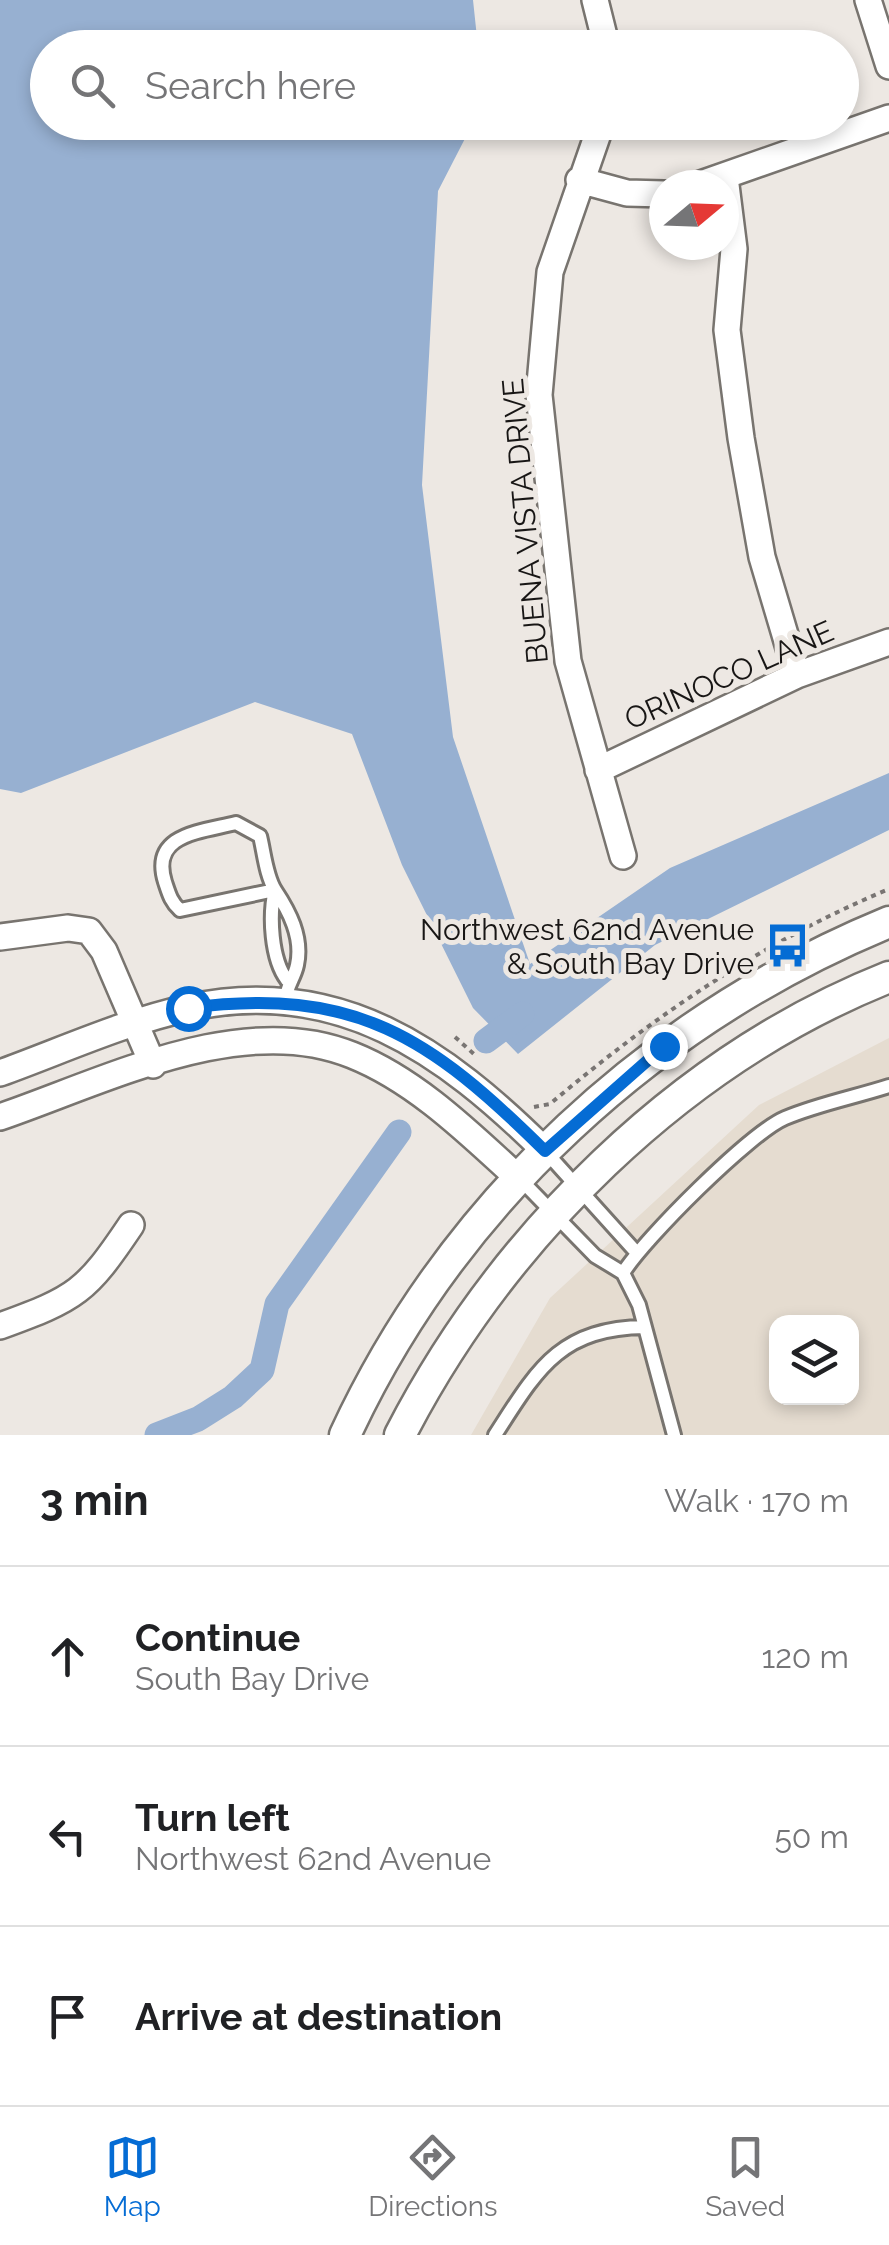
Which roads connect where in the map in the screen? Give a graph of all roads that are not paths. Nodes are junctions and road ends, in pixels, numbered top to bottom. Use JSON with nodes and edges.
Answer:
{"nodes":[{"id":1,"x":868,"y":0,"type":"edge"},
{"id":2,"x":602,"y":2,"type":"edge"},
{"id":3,"x":606,"y":30,"type":"edge"},
{"id":4,"x":889,"y":66,"type":"edge"},
{"id":5,"x":889,"y":118,"type":"edge"},
{"id":6,"x":859,"y":129,"type":"edge"},
{"id":7,"x":595,"y":140,"type":"edge"},
{"id":8,"x":828,"y":140,"type":"edge"},
{"id":9,"x":739,"y":172,"type":"edge"},
{"id":10,"x":579,"y":180,"type":"junction"},
{"id":11,"x":649,"y":194,"type":"edge"},
{"id":12,"x":733,"y":260,"type":"edge"},
{"id":13,"x":889,"y":642,"type":"edge"},
{"id":14,"x":796,"y":676,"type":"junction"},
{"id":15,"x":598,"y":770,"type":"junction"},
{"id":16,"x":623,"y":856,"type":"dead end"},
{"id":17,"x":275,"y":890,"type":"junction"},
{"id":18,"x":889,"y":922,"type":"edge"},
{"id":19,"x":0,"y":937,"type":"edge"},
{"id":20,"x":889,"y":977,"type":"edge"},
{"id":21,"x":286,"y":991,"type":"junction"},
{"id":22,"x":368,"y":1012,"type":"junction"},
{"id":23,"x":135,"y":1024,"type":"junction"},
{"id":24,"x":280,"y":1040,"type":"junction"},
{"id":25,"x":354,"y":1055,"type":"junction"},
{"id":26,"x":153,"y":1065,"type":"junction"},
{"id":27,"x":0,"y":1073,"type":"edge"},
{"id":28,"x":889,"y":1086,"type":"edge"},
{"id":29,"x":0,"y":1118,"type":"edge"},
{"id":30,"x":545,"y":1151,"type":"junction"},
{"id":31,"x":518,"y":1177,"type":"junction"},
{"id":32,"x":582,"y":1187,"type":"junction"},
{"id":33,"x":556,"y":1213,"type":"junction"},
{"id":34,"x":131,"y":1224,"type":"dead end"},
{"id":35,"x":636,"y":1252,"type":"junction"},
{"id":36,"x":622,"y":1273,"type":"junction"},
{"id":37,"x":0,"y":1326,"type":"edge"},
{"id":38,"x":645,"y":1327,"type":"junction"},
{"id":39,"x":345,"y":1435,"type":"edge"},
{"id":40,"x":400,"y":1435,"type":"edge"},
{"id":41,"x":495,"y":1435,"type":"edge"},
{"id":42,"x":674,"y":1435,"type":"edge"}],
"edges":[{"from":1,"to":4,"type":"street"},
{"from":2,"to":3,"type":"street"},
{"from":5,"to":6,"type":"street"},
{"from":7,"to":10,"type":"street","name":"BUENA VISTA DRIVE"},
{"from":8,"to":9,"type":"street"},
{"from":10,"to":11,"type":"street"},
{"from":10,"to":15,"type":"street","name":"BUENA VISTA DRIVE"},
{"from":12,"to":14,"type":"street"},
{"from":13,"to":14,"type":"street","name":"ORINOCO LANE"},
{"from":14,"to":15,"type":"street","name":"ORINOCO LANE"},
{"from":15,"to":16,"type":"street","name":"BUENA VISTA DRIVE"},
{"from":17,"to":17,"type":"lane"},
{"from":17,"to":21,"type":"lane"},
{"from":17,"to":21,"type":"lane"},
{"from":18,"to":30,"type":"street"},
{"from":19,"to":23,"type":"street"},
{"from":20,"to":32,"type":"street"},
{"from":21,"to":22,"type":"street"},
{"from":21,"to":23,"type":"street"},
{"from":21,"to":24,"type":"street"},
{"from":22,"to":25,"type":"street"},
{"from":22,"to":30,"type":"street"},
{"from":23,"to":26,"type":"street"},
{"from":23,"to":27,"type":"street"},
{"from":24,"to":25,"type":"street"},
{"from":24,"to":26,"type":"street"},
{"from":25,"to":31,"type":"street"},
{"from":26,"to":29,"type":"street"},
{"from":28,"to":35,"type":"lane"},
{"from":30,"to":31,"type":"street"},
{"from":30,"to":32,"type":"lane"},
{"from":31,"to":33,"type":"lane"},
{"from":31,"to":39,"type":"street"},
{"from":32,"to":33,"type":"street"},
{"from":32,"to":35,"type":"lane"},
{"from":33,"to":36,"type":"lane"},
{"from":33,"to":40,"type":"street"},
{"from":34,"to":37,"type":"street"},
{"from":35,"to":36,"type":"lane"},
{"from":36,"to":38,"type":"lane"},
{"from":38,"to":41,"type":"lane"},
{"from":38,"to":42,"type":"lane"}]}
